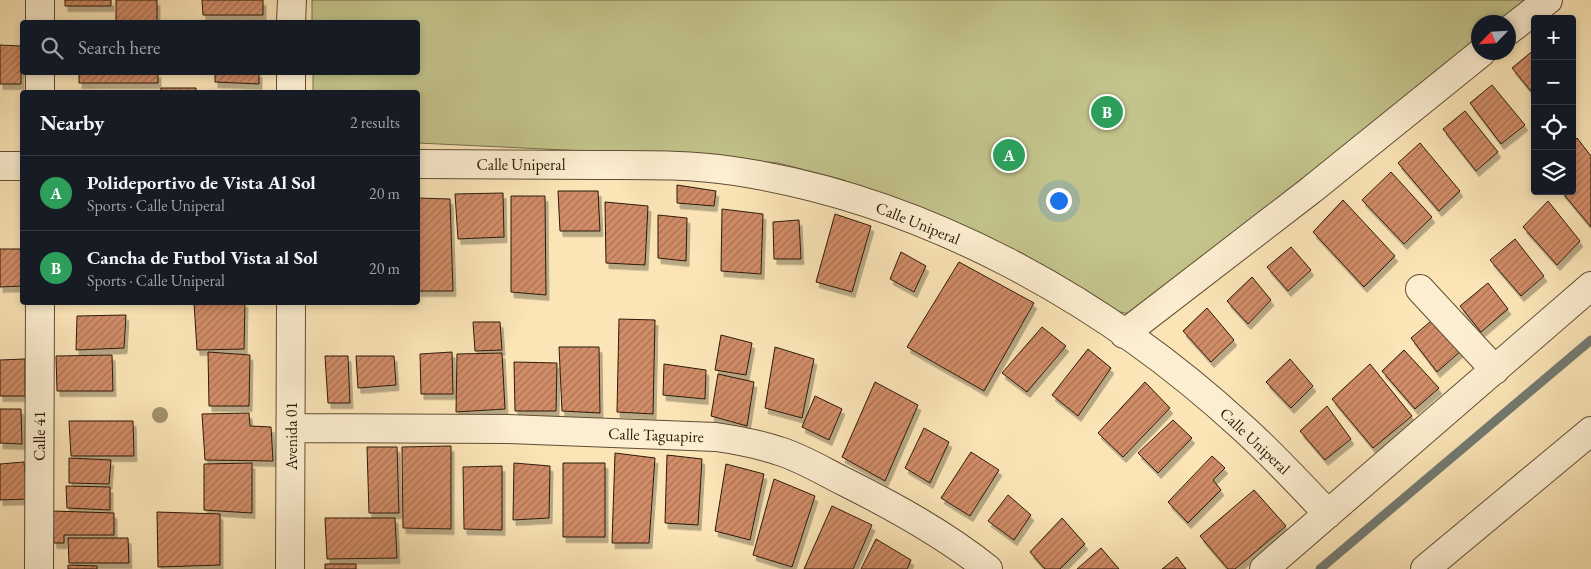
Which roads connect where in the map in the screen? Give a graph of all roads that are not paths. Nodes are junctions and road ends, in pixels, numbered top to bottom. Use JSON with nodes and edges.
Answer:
{"nodes":[{"id":1,"x":40,"y":0,"type":"edge"},
{"id":2,"x":292,"y":0,"type":"edge"},
{"id":3,"x":1548,"y":0,"type":"edge"},
{"id":4,"x":40,"y":20,"type":"edge"},
{"id":5,"x":291,"y":20,"type":"edge"},
{"id":6,"x":1516,"y":25,"type":"edge"},
{"id":7,"x":1472,"y":60,"type":"edge"},
{"id":8,"x":40,"y":75,"type":"edge"},
{"id":9,"x":291,"y":75,"type":"edge"},
{"id":10,"x":40,"y":90,"type":"edge"},
{"id":11,"x":291,"y":90,"type":"edge"},
{"id":12,"x":420,"y":164,"type":"edge"},
{"id":13,"x":0,"y":166,"type":"edge"},
{"id":14,"x":20,"y":166,"type":"edge"},
{"id":15,"x":1591,"y":286,"type":"edge"},
{"id":16,"x":1420,"y":289,"type":"dead end"},
{"id":17,"x":40,"y":305,"type":"edge"},
{"id":18,"x":291,"y":305,"type":"edge"},
{"id":19,"x":1124,"y":334,"type":"junction"},
{"id":20,"x":1495,"y":370,"type":"junction"},
{"id":21,"x":291,"y":428,"type":"junction"},
{"id":22,"x":1591,"y":431,"type":"edge"},
{"id":23,"x":1328,"y":514,"type":"junction"},
{"id":24,"x":38,"y":569,"type":"edge"},
{"id":25,"x":290,"y":569,"type":"edge"},
{"id":26,"x":988,"y":569,"type":"edge"},
{"id":27,"x":1264,"y":569,"type":"edge"},
{"id":28,"x":1425,"y":569,"type":"edge"}],
"edges":[{"from":1,"to":4,"type":"street"},
{"from":2,"to":5,"type":"street"},
{"from":3,"to":6,"type":"street"},
{"from":7,"to":19,"type":"street"},
{"from":8,"to":10,"type":"street"},
{"from":9,"to":11,"type":"street"},
{"from":12,"to":19,"type":"street","name":"Calle Uniperal"},
{"from":13,"to":14,"type":"street"},
{"from":15,"to":20,"type":"street"},
{"from":16,"to":20,"type":"street"},
{"from":17,"to":24,"type":"street","name":"Calle 41"},
{"from":18,"to":21,"type":"street","name":"Avenida 01"},
{"from":19,"to":23,"type":"street","name":"Calle Uniperal"},
{"from":20,"to":23,"type":"street"},
{"from":21,"to":25,"type":"street","name":"Avenida 01"},
{"from":21,"to":26,"type":"street","name":"Calle Taguapire"},
{"from":22,"to":28,"type":"street"},
{"from":23,"to":27,"type":"street"}]}
